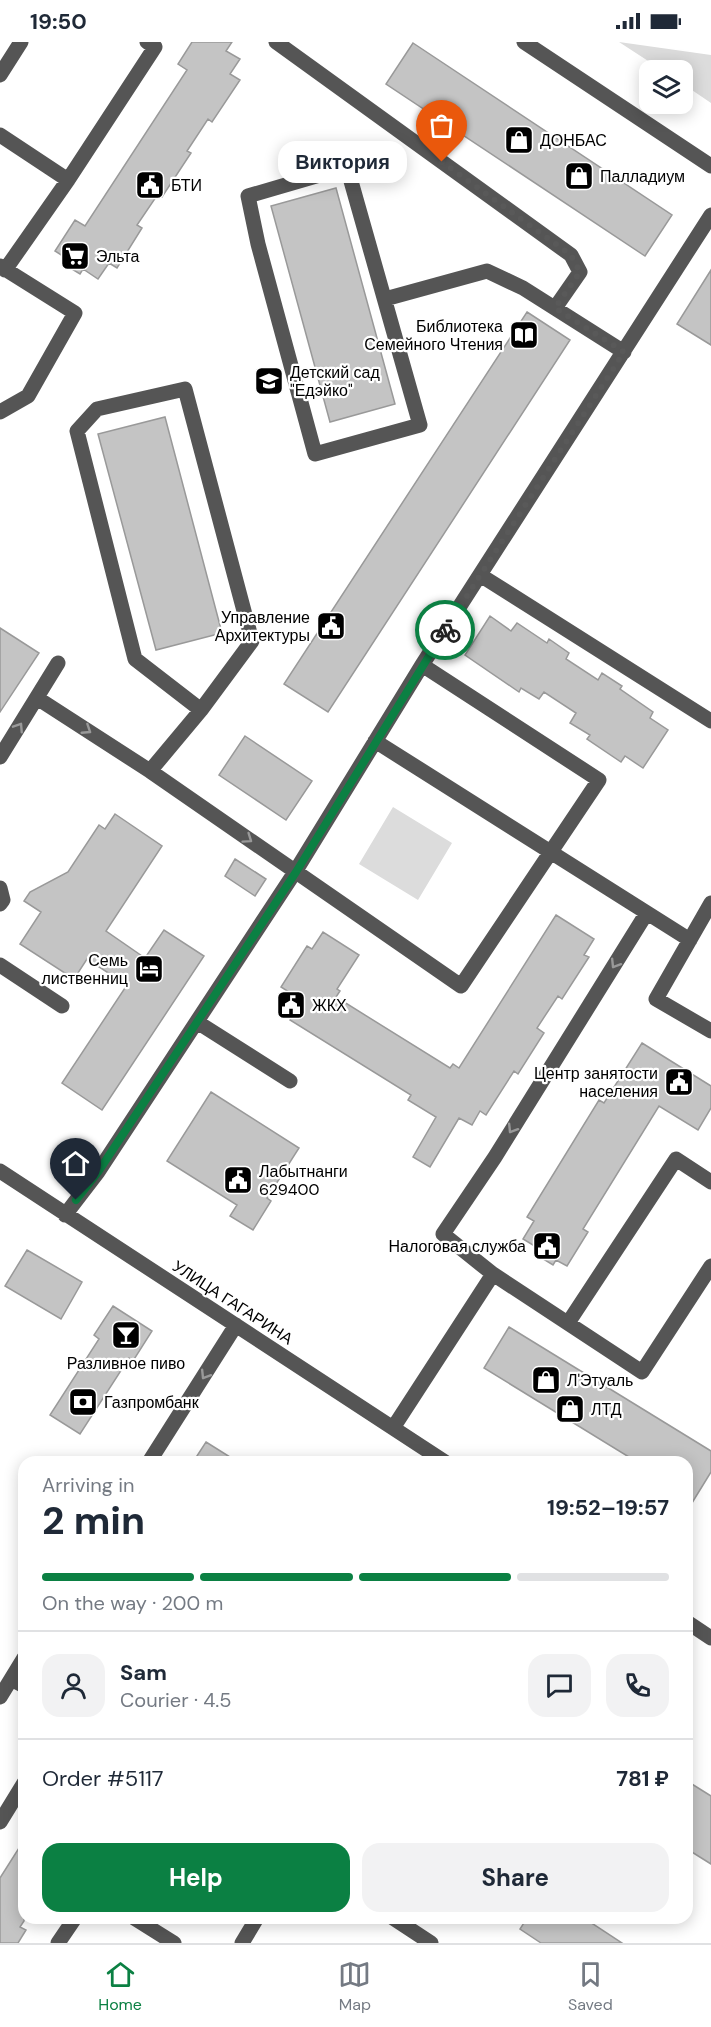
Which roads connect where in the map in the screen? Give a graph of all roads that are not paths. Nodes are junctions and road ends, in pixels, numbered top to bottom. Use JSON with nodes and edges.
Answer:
{"nodes":[{"id":1,"x":21,"y":42,"type":"edge"},
{"id":2,"x":147,"y":42,"type":"edge"},
{"id":3,"x":276,"y":42,"type":"edge"},
{"id":4,"x":524,"y":42,"type":"edge"},
{"id":5,"x":0,"y":75,"type":"edge"},
{"id":6,"x":0,"y":135,"type":"edge"},
{"id":7,"x":711,"y":166,"type":"edge"},
{"id":8,"x":68,"y":180,"type":"junction"},
{"id":9,"x":711,"y":214,"type":"edge"},
{"id":10,"x":3,"y":268,"type":"edge"},
{"id":11,"x":385,"y":299,"type":"junction"},
{"id":12,"x":555,"y":308,"type":"junction"},
{"id":13,"x":624,"y":352,"type":"junction"},
{"id":14,"x":0,"y":412,"type":"edge"},
{"id":15,"x":480,"y":575,"type":"junction"},
{"id":16,"x":58,"y":663,"type":"dead end"},
{"id":17,"x":422,"y":665,"type":"junction"},
{"id":18,"x":37,"y":698,"type":"junction"},
{"id":19,"x":201,"y":710,"type":"junction"},
{"id":20,"x":711,"y":720,"type":"edge"},
{"id":21,"x":375,"y":741,"type":"junction"},
{"id":22,"x":0,"y":757,"type":"edge"},
{"id":23,"x":150,"y":771,"type":"junction"},
{"id":24,"x":550,"y":852,"type":"junction"},
{"id":25,"x":296,"y":872,"type":"junction"},
{"id":26,"x":0,"y":888,"type":"edge"},
{"id":27,"x":711,"y":903,"type":"edge"},
{"id":28,"x":0,"y":904,"type":"edge"},
{"id":29,"x":646,"y":914,"type":"junction"},
{"id":30,"x":690,"y":940,"type":"junction"},
{"id":31,"x":0,"y":965,"type":"edge"},
{"id":32,"x":62,"y":1006,"type":"dead end"},
{"id":33,"x":197,"y":1022,"type":"junction"},
{"id":34,"x":711,"y":1031,"type":"edge"},
{"id":35,"x":290,"y":1081,"type":"dead end"},
{"id":36,"x":0,"y":1171,"type":"edge"},
{"id":37,"x":711,"y":1182,"type":"edge"},
{"id":38,"x":65,"y":1215,"type":"junction"},
{"id":39,"x":711,"y":1266,"type":"edge"},
{"id":40,"x":494,"y":1274,"type":"junction"},
{"id":41,"x":568,"y":1323,"type":"junction"},
{"id":42,"x":236,"y":1325,"type":"junction"},
{"id":43,"x":393,"y":1428,"type":"junction"},
{"id":44,"x":153,"y":1456,"type":"edge"},
{"id":45,"x":436,"y":1456,"type":"edge"},
{"id":46,"x":693,"y":1626,"type":"edge"},
{"id":47,"x":711,"y":1638,"type":"edge"},
{"id":48,"x":18,"y":1683,"type":"edge"},
{"id":49,"x":0,"y":1698,"type":"edge"},
{"id":50,"x":18,"y":1793,"type":"edge"},
{"id":51,"x":0,"y":1822,"type":"edge"},
{"id":52,"x":71,"y":1924,"type":"edge"},
{"id":53,"x":144,"y":1924,"type":"edge"},
{"id":54,"x":253,"y":1924,"type":"edge"},
{"id":55,"x":402,"y":1924,"type":"edge"},
{"id":56,"x":58,"y":1943,"type":"edge"},
{"id":57,"x":174,"y":1943,"type":"edge"},
{"id":58,"x":242,"y":1943,"type":"edge"},
{"id":59,"x":431,"y":1943,"type":"edge"}],
"edges":[{"from":1,"to":5,"type":"street"},
{"from":2,"to":8,"type":"street"},
{"from":3,"to":12,"type":"street"},
{"from":4,"to":7,"type":"street"},
{"from":6,"to":8,"type":"street"},
{"from":8,"to":10,"type":"street"},
{"from":9,"to":13,"type":"street"},
{"from":10,"to":14,"type":"street"},
{"from":11,"to":11,"type":"street"},
{"from":11,"to":12,"type":"street"},
{"from":12,"to":13,"type":"street"},
{"from":13,"to":15,"type":"street"},
{"from":15,"to":17,"type":"street"},
{"from":15,"to":20,"type":"street"},
{"from":16,"to":18,"type":"street"},
{"from":17,"to":21,"type":"street"},
{"from":17,"to":24,"type":"street"},
{"from":22,"to":18,"type":"street","one_way":true},
{"from":18,"to":23,"type":"street","one_way":true},
{"from":19,"to":19,"type":"street"},
{"from":19,"to":23,"type":"street"},
{"from":21,"to":24,"type":"street"},
{"from":21,"to":25,"type":"street"},
{"from":23,"to":25,"type":"street","one_way":true},
{"from":24,"to":25,"type":"street"},
{"from":24,"to":29,"type":"street"},
{"from":25,"to":33,"type":"street"},
{"from":26,"to":28,"type":"street"},
{"from":27,"to":30,"type":"street"},
{"from":29,"to":30,"type":"street"},
{"from":29,"to":40,"type":"street","one_way":true},
{"from":30,"to":34,"type":"street"},
{"from":31,"to":32,"type":"street"},
{"from":33,"to":35,"type":"street"},
{"from":33,"to":38,"type":"street"},
{"from":36,"to":38,"type":"street","name":"УЛИЦА ГАГАРИНА"},
{"from":37,"to":41,"type":"street"},
{"from":38,"to":42,"type":"street","name":"УЛИЦА ГАГАРИНА"},
{"from":39,"to":41,"type":"street"},
{"from":40,"to":41,"type":"street"},
{"from":40,"to":43,"type":"street"},
{"from":42,"to":43,"type":"street","name":"УЛИЦА ГАГАРИНА"},
{"from":42,"to":44,"type":"street","one_way":true},
{"from":43,"to":45,"type":"street","name":"УЛИЦА ГАГАРИНА"},
{"from":46,"to":47,"type":"street"},
{"from":48,"to":49,"type":"street"},
{"from":50,"to":51,"type":"street"},
{"from":52,"to":56,"type":"street"},
{"from":53,"to":57,"type":"street"},
{"from":54,"to":58,"type":"street"},
{"from":55,"to":59,"type":"street"}]}
